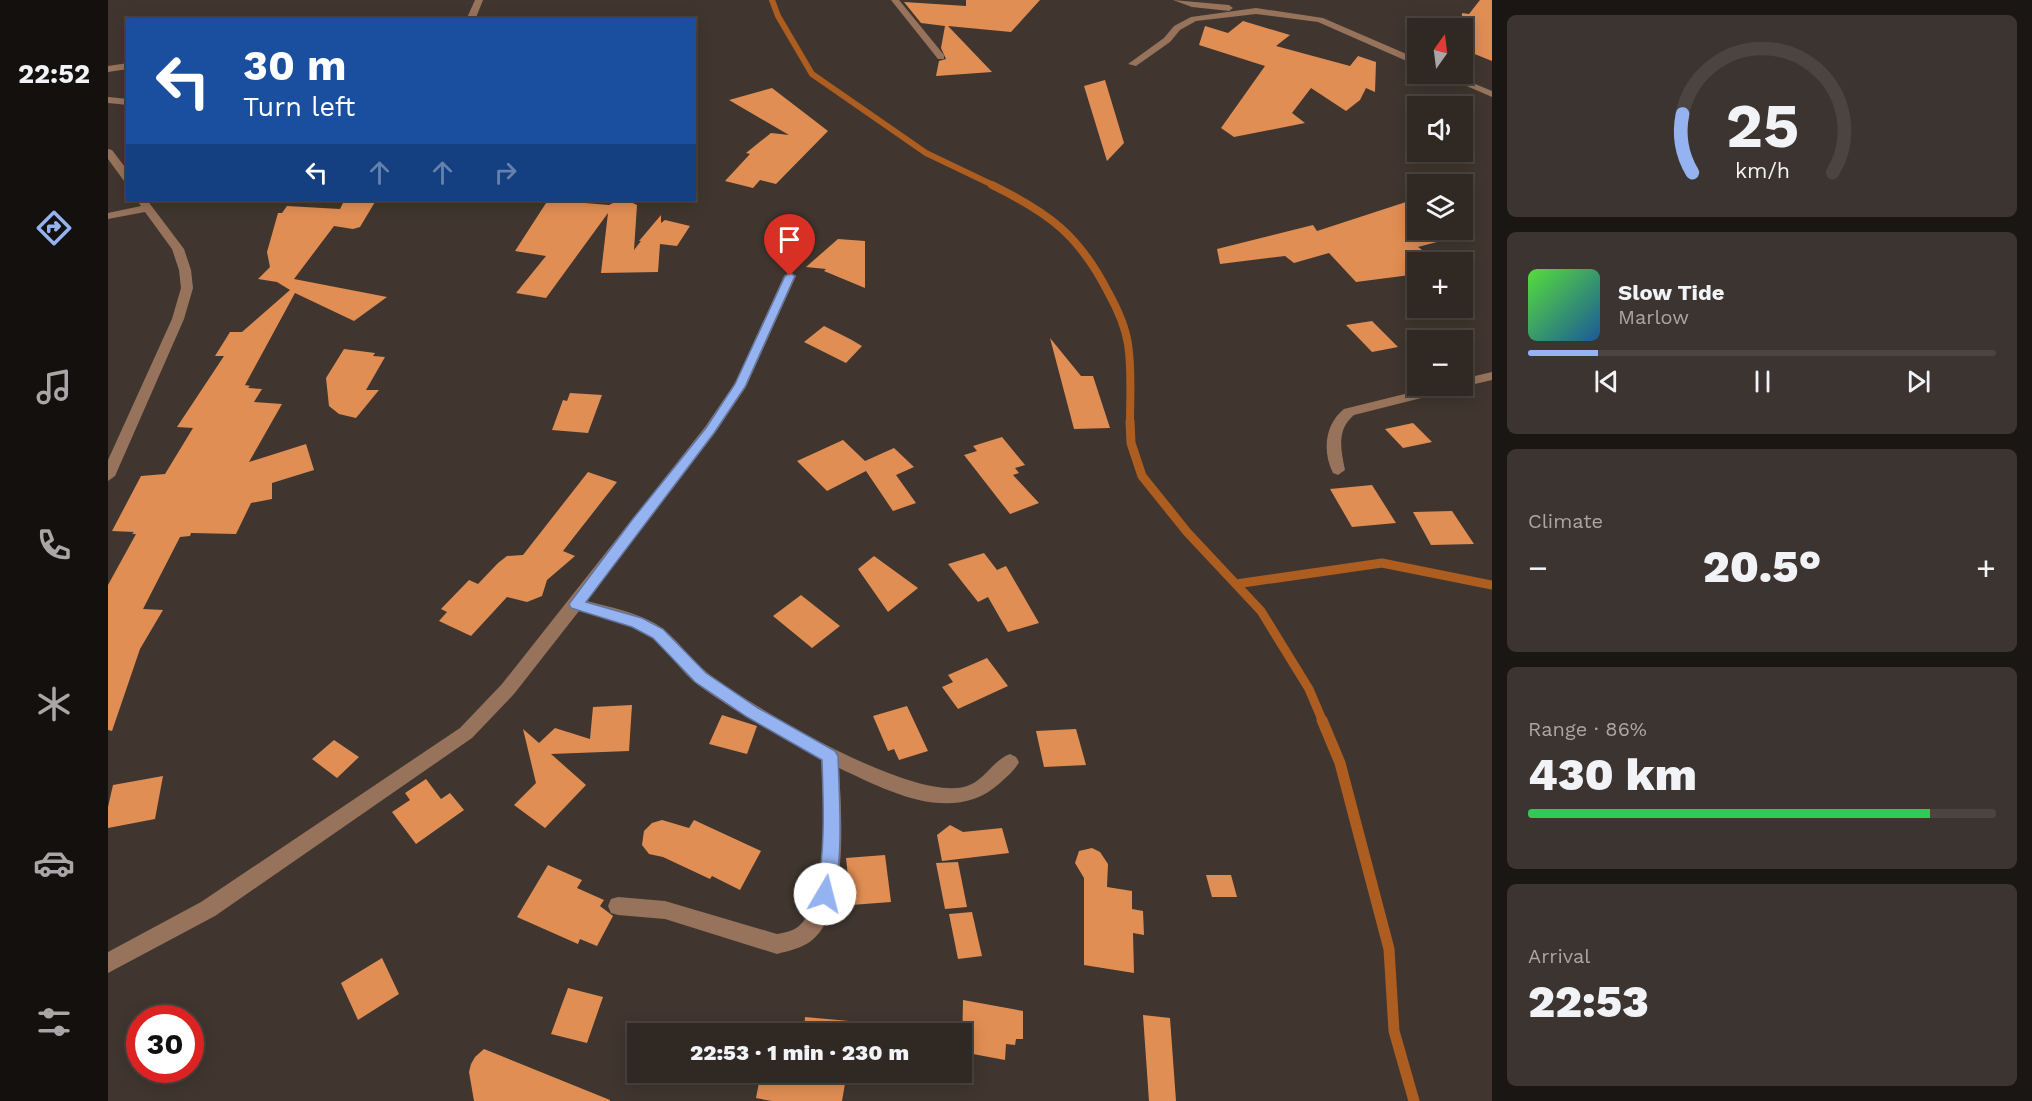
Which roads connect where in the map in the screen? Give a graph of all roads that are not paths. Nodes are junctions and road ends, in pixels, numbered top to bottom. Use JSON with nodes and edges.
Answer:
{"nodes":[{"id":1,"x":480,"y":0,"type":"edge"},
{"id":2,"x":895,"y":0,"type":"edge"},
{"id":3,"x":1177,"y":0,"type":"edge"},
{"id":4,"x":1256,"y":10,"type":"junction"},
{"id":5,"x":471,"y":18,"type":"edge"},
{"id":6,"x":941,"y":57,"type":"dead end"},
{"id":7,"x":1407,"y":58,"type":"edge"},
{"id":8,"x":1133,"y":64,"type":"dead end"},
{"id":9,"x":126,"y":66,"type":"edge"},
{"id":10,"x":108,"y":69,"type":"edge"},
{"id":11,"x":1468,"y":84,"type":"edge"},
{"id":12,"x":1492,"y":94,"type":"edge"},
{"id":13,"x":108,"y":100,"type":"edge"},
{"id":14,"x":126,"y":102,"type":"edge"},
{"id":15,"x":108,"y":152,"type":"edge"},
{"id":16,"x":126,"y":176,"type":"edge"},
{"id":17,"x":145,"y":204,"type":"edge"},
{"id":18,"x":108,"y":216,"type":"edge"},
{"id":19,"x":790,"y":276,"type":"dead end"},
{"id":20,"x":1492,"y":376,"type":"edge"},
{"id":21,"x":1473,"y":380,"type":"edge"},
{"id":22,"x":1412,"y":396,"type":"edge"},
{"id":23,"x":1338,"y":470,"type":"dead end"},
{"id":24,"x":108,"y":476,"type":"edge"},
{"id":25,"x":576,"y":604,"type":"junction"},
{"id":26,"x":830,"y":756,"type":"junction"},
{"id":27,"x":1010,"y":762,"type":"dead end"},
{"id":28,"x":618,"y":906,"type":"dead end"},
{"id":29,"x":108,"y":963,"type":"edge"}],
"edges":[{"from":1,"to":5,"type":"street"},
{"from":2,"to":6,"type":"street"},
{"from":3,"to":4,"type":"street"},
{"from":4,"to":7,"type":"street"},
{"from":4,"to":8,"type":"street"},
{"from":9,"to":10,"type":"street"},
{"from":11,"to":12,"type":"street"},
{"from":13,"to":14,"type":"street"},
{"from":15,"to":16,"type":"street"},
{"from":17,"to":18,"type":"street"},
{"from":17,"to":24,"type":"street"},
{"from":19,"to":25,"type":"street"},
{"from":20,"to":21,"type":"street"},
{"from":22,"to":23,"type":"street"},
{"from":25,"to":26,"type":"street"},
{"from":25,"to":29,"type":"street"},
{"from":26,"to":27,"type":"street"},
{"from":26,"to":28,"type":"street"}]}
